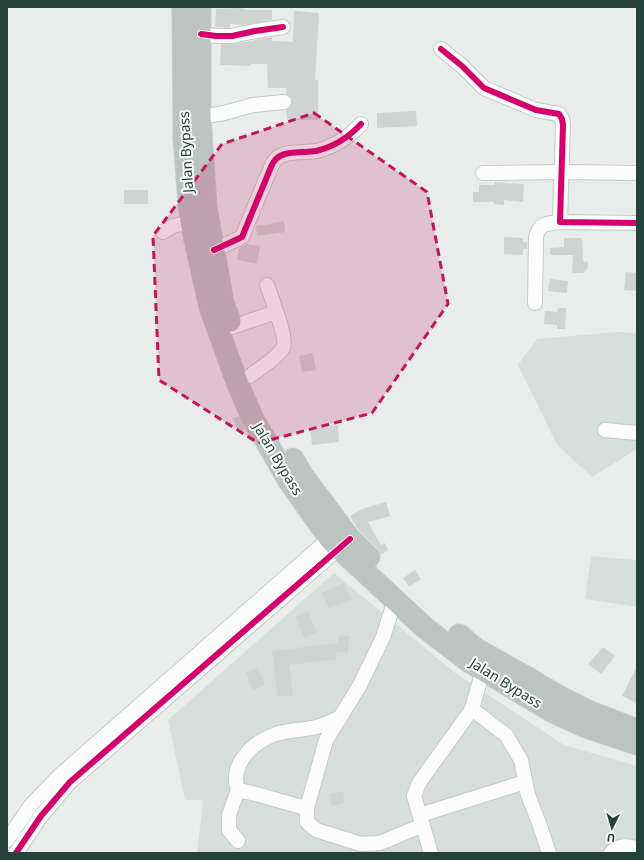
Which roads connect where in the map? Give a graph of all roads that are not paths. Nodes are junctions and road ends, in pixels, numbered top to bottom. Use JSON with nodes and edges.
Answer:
{"nodes":[{"id":1,"x":183,"y":7,"type":"edge"},
{"id":2,"x":200,"y":7,"type":"edge"},
{"id":3,"x":283,"y":27,"type":"dead end"},
{"id":4,"x":201,"y":34,"type":"junction"},
{"id":5,"x":441,"y":49,"type":"dead end"},
{"id":6,"x":284,"y":102,"type":"dead end"},
{"id":7,"x":200,"y":117,"type":"junction"},
{"id":8,"x":361,"y":124,"type":"dead end"},
{"id":9,"x":562,"y":172,"type":"junction"},
{"id":10,"x":484,"y":173,"type":"dead end"},
{"id":11,"x":637,"y":174,"type":"edge"},
{"id":12,"x":191,"y":222,"type":"junction"},
{"id":13,"x":560,"y":222,"type":"junction"},
{"id":14,"x":637,"y":223,"type":"edge"},
{"id":15,"x":163,"y":232,"type":"dead end"},
{"id":16,"x":214,"y":250,"type":"junction"},
{"id":17,"x":267,"y":285,"type":"dead end"},
{"id":18,"x":534,"y":303,"type":"dead end"},
{"id":19,"x":276,"y":312,"type":"junction"},
{"id":20,"x":232,"y":327,"type":"junction"},
{"id":21,"x":250,"y":376,"type":"junction"},
{"id":22,"x":605,"y":430,"type":"dead end"},
{"id":23,"x":637,"y":433,"type":"edge"},
{"id":24,"x":341,"y":539,"type":"junction"},
{"id":25,"x":395,"y":600,"type":"junction"},
{"id":26,"x":483,"y":670,"type":"junction"},
{"id":27,"x":472,"y":710,"type":"junction"},
{"id":28,"x":339,"y":718,"type":"junction"},
{"id":29,"x":637,"y":730,"type":"edge"},
{"id":30,"x":637,"y":744,"type":"edge"},
{"id":31,"x":525,"y":782,"type":"junction"},
{"id":32,"x":238,"y":790,"type":"junction"},
{"id":33,"x":307,"y":808,"type":"junction"},
{"id":34,"x":421,"y":820,"type":"junction"},
{"id":35,"x":7,"y":840,"type":"edge"},
{"id":36,"x":238,"y":841,"type":"dead end"},
{"id":37,"x":358,"y":848,"type":"edge"},
{"id":38,"x":637,"y":848,"type":"edge"},
{"id":39,"x":16,"y":853,"type":"edge"},
{"id":40,"x":430,"y":853,"type":"edge"},
{"id":41,"x":549,"y":853,"type":"edge"},
{"id":42,"x":611,"y":853,"type":"edge"}],
"edges":[{"from":1,"to":12,"type":"highway","name":"Jalan Bypass"},
{"from":2,"to":4,"type":"highway","name":"Jalan Bypass"},
{"from":3,"to":4,"type":"street"},
{"from":4,"to":7,"type":"highway","name":"Jalan Bypass"},
{"from":5,"to":9,"type":"street"},
{"from":6,"to":7,"type":"street"},
{"from":7,"to":16,"type":"highway","name":"Jalan Bypass"},
{"from":8,"to":16,"type":"street"},
{"from":9,"to":10,"type":"street"},
{"from":9,"to":11,"type":"street"},
{"from":9,"to":13,"type":"street"},
{"from":12,"to":15,"type":"street"},
{"from":12,"to":24,"type":"highway","name":"Jalan Bypass"},
{"from":13,"to":14,"type":"street"},
{"from":13,"to":18,"type":"street"},
{"from":16,"to":20,"type":"highway","name":"Jalan Bypass"},
{"from":17,"to":19,"type":"street"},
{"from":19,"to":20,"type":"street"},
{"from":19,"to":21,"type":"street"},
{"from":20,"to":21,"type":"highway","name":"Jalan Bypass"},
{"from":21,"to":24,"type":"highway","name":"Jalan Bypass"},
{"from":22,"to":23,"type":"street"},
{"from":24,"to":25,"type":"highway","name":"Jalan Bypass"},
{"from":24,"to":29,"type":"highway","name":"Jalan Bypass"},
{"from":24,"to":35,"type":"street"},
{"from":24,"to":39,"type":"street"},
{"from":25,"to":26,"type":"highway","name":"Jalan Bypass"},
{"from":25,"to":28,"type":"street"},
{"from":26,"to":27,"type":"street"},
{"from":26,"to":30,"type":"highway","name":"Jalan Bypass"},
{"from":27,"to":31,"type":"street"},
{"from":27,"to":34,"type":"street"},
{"from":28,"to":32,"type":"street"},
{"from":28,"to":33,"type":"street"},
{"from":31,"to":34,"type":"street"},
{"from":31,"to":41,"type":"street"},
{"from":32,"to":33,"type":"street"},
{"from":32,"to":36,"type":"street"},
{"from":33,"to":37,"type":"street"},
{"from":34,"to":37,"type":"street"},
{"from":34,"to":40,"type":"street"},
{"from":38,"to":42,"type":"street"}]}
